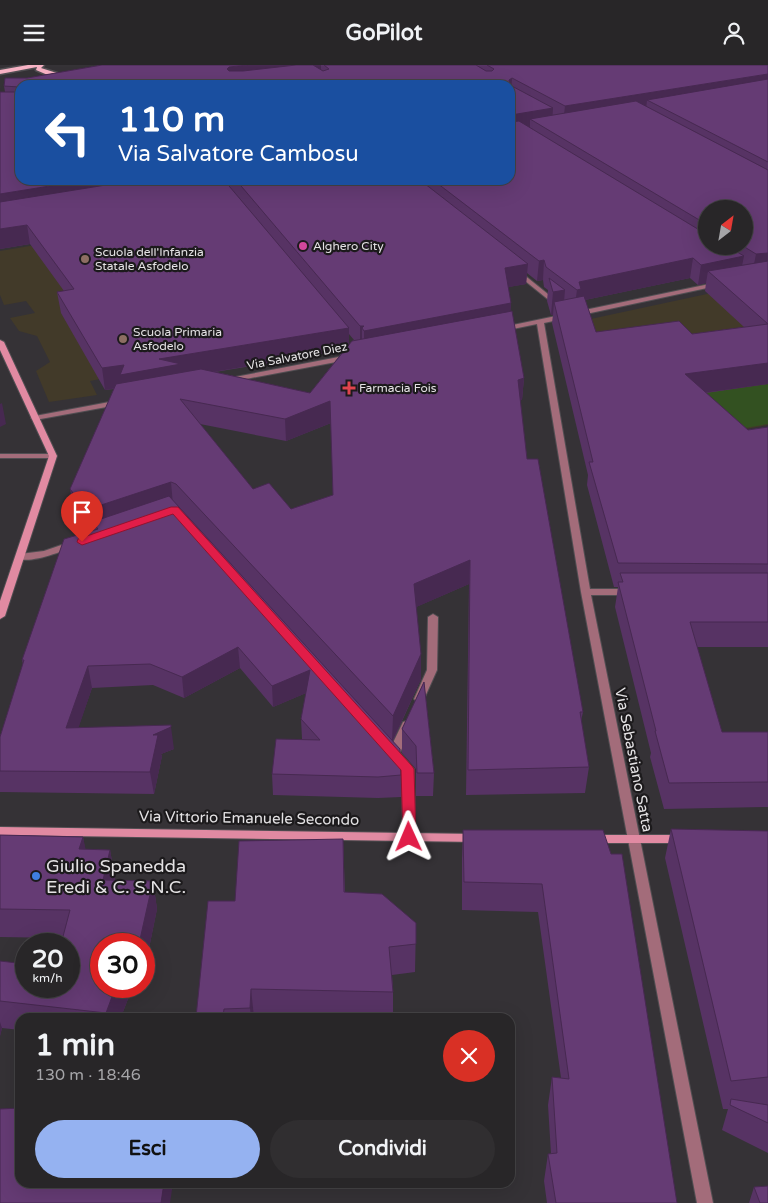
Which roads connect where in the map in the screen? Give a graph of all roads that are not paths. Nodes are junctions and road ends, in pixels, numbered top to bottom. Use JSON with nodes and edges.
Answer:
{"nodes":[{"id":1,"x":37,"y":65,"type":"edge"},
{"id":2,"x":41,"y":65,"type":"edge"},
{"id":3,"x":12,"y":69,"type":"junction"},
{"id":4,"x":0,"y":72,"type":"edge"},
{"id":5,"x":66,"y":73,"type":"edge"},
{"id":6,"x":57,"y":74,"type":"junction"},
{"id":7,"x":510,"y":266,"type":"edge"},
{"id":8,"x":732,"y":282,"type":"edge"},
{"id":9,"x":572,"y":315,"type":"junction"},
{"id":10,"x":540,"y":322,"type":"junction"},
{"id":11,"x":493,"y":331,"type":"edge"},
{"id":12,"x":0,"y":342,"type":"edge"},
{"id":13,"x":360,"y":355,"type":"edge"},
{"id":14,"x":226,"y":381,"type":"edge"},
{"id":15,"x":131,"y":399,"type":"edge"},
{"id":16,"x":36,"y":418,"type":"junction"},
{"id":17,"x":0,"y":456,"type":"edge"},
{"id":18,"x":53,"y":456,"type":"junction"},
{"id":19,"x":82,"y":542,"type":"edge"},
{"id":20,"x":20,"y":557,"type":"junction"},
{"id":21,"x":586,"y":592,"type":"junction"},
{"id":22,"x":644,"y":592,"type":"edge"},
{"id":23,"x":0,"y":616,"type":"edge"},
{"id":24,"x":433,"y":617,"type":"dead end"},
{"id":25,"x":0,"y":831,"type":"edge"},
{"id":26,"x":409,"y":837,"type":"junction"},
{"id":27,"x":489,"y":838,"type":"edge"},
{"id":28,"x":578,"y":839,"type":"edge"},
{"id":29,"x":634,"y":839,"type":"junction"},
{"id":30,"x":691,"y":839,"type":"edge"},
{"id":31,"x":705,"y":1203,"type":"edge"}],
"edges":[{"from":1,"to":3,"type":"main road"},
{"from":2,"to":6,"type":"main road"},
{"from":3,"to":4,"type":"main road"},
{"from":3,"to":6,"type":"main road"},
{"from":5,"to":6,"type":"main road"},
{"from":7,"to":9,"type":"street"},
{"from":8,"to":9,"type":"street"},
{"from":9,"to":10,"type":"street"},
{"from":10,"to":11,"type":"street"},
{"from":10,"to":21,"type":"street","name":"Via Sebastiano Satta"},
{"from":12,"to":16,"type":"street"},
{"from":13,"to":14,"type":"street","name":"Via Salvatore Diez"},
{"from":15,"to":16,"type":"street"},
{"from":16,"to":18,"type":"street"},
{"from":17,"to":18,"type":"street"},
{"from":18,"to":20,"type":"street"},
{"from":19,"to":20,"type":"street"},
{"from":20,"to":23,"type":"street"},
{"from":21,"to":22,"type":"street"},
{"from":21,"to":29,"type":"street","name":"Via Sebastiano Satta"},
{"from":24,"to":26,"type":"street"},
{"from":25,"to":26,"type":"street","name":"Via Vittorio Emanuele Secondo"},
{"from":26,"to":27,"type":"street","name":"Via Vittorio Emanuele Secondo"},
{"from":28,"to":29,"type":"street"},
{"from":29,"to":30,"type":"street"},
{"from":29,"to":31,"type":"street","name":"Via Sebastiano Satta"}]}
